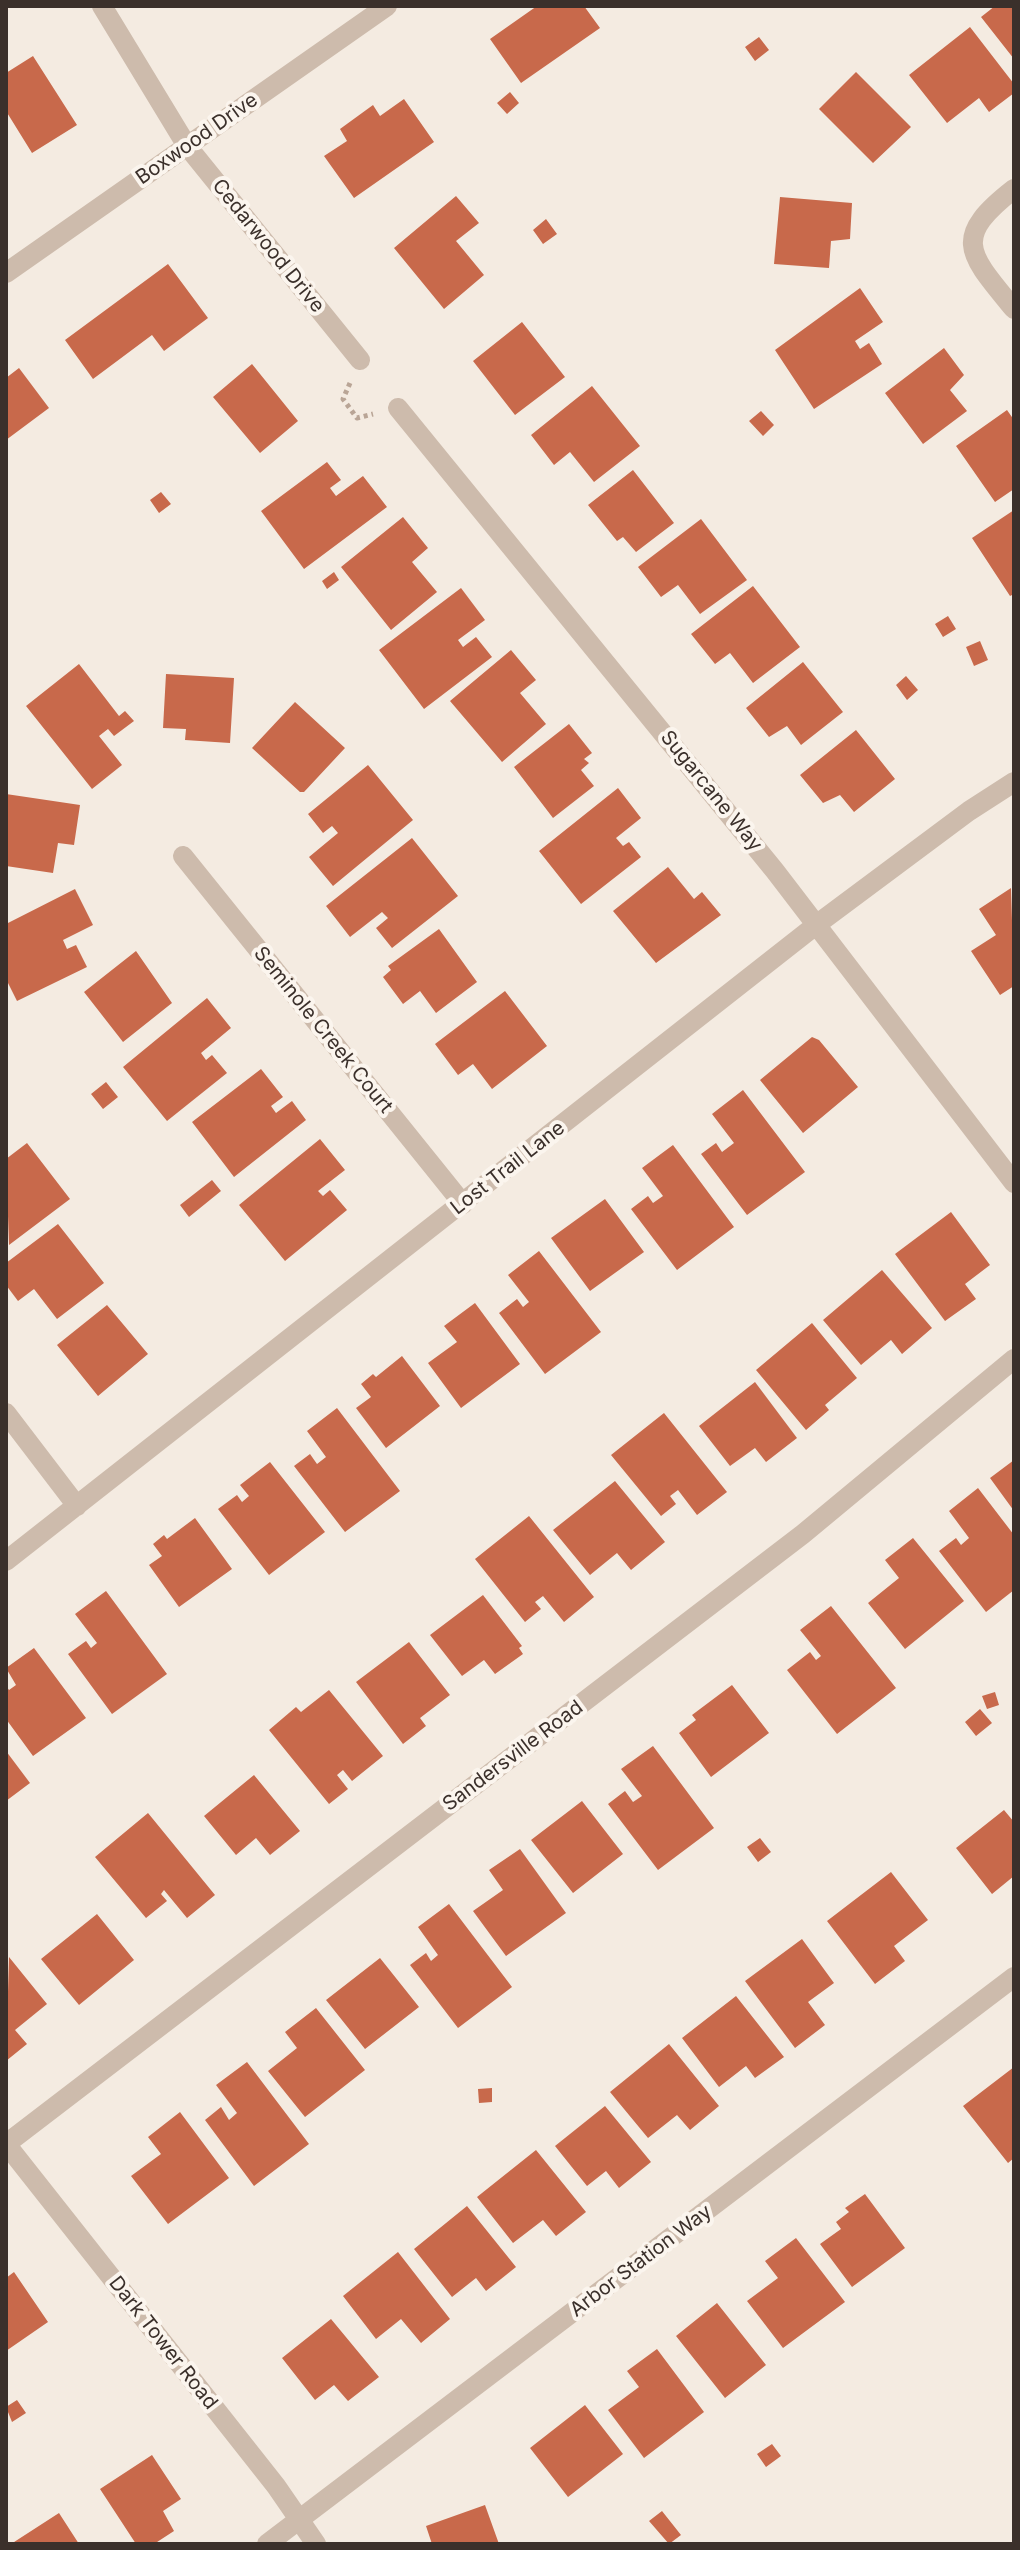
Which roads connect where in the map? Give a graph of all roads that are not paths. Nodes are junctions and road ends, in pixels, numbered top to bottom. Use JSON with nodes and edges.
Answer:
{"nodes":[{"id":1,"x":102,"y":6,"type":"edge"},
{"id":2,"x":387,"y":6,"type":"edge"},
{"id":3,"x":187,"y":146,"type":"junction"},
{"id":4,"x":1014,"y":189,"type":"edge"},
{"id":5,"x":6,"y":273,"type":"edge"},
{"id":6,"x":1014,"y":309,"type":"edge"},
{"id":7,"x":360,"y":360,"type":"road end"},
{"id":8,"x":398,"y":408,"type":"road end"},
{"id":9,"x":1014,"y":782,"type":"edge"},
{"id":10,"x":183,"y":856,"type":"dead end"},
{"id":11,"x":816,"y":925,"type":"junction"},
{"id":12,"x":1014,"y":1183,"type":"edge"},
{"id":13,"x":463,"y":1204,"type":"junction"},
{"id":14,"x":1014,"y":1359,"type":"edge"},
{"id":15,"x":6,"y":1413,"type":"edge"},
{"id":16,"x":77,"y":1506,"type":"junction"},
{"id":17,"x":6,"y":1561,"type":"edge"},
{"id":18,"x":1014,"y":1977,"type":"edge"},
{"id":19,"x":6,"y":2144,"type":"edge"},
{"id":20,"x":300,"y":2520,"type":"junction"},
{"id":21,"x":267,"y":2544,"type":"edge"},
{"id":22,"x":316,"y":2544,"type":"edge"}],
"edges":[{"from":1,"to":3,"type":"street","name":"Cedarwood Drive"},
{"from":2,"to":3,"type":"street","name":"Boxwood Drive"},
{"from":3,"to":5,"type":"street","name":"Boxwood Drive"},
{"from":3,"to":7,"type":"street","name":"Cedarwood Drive"},
{"from":4,"to":6,"type":"street"},
{"from":8,"to":11,"type":"street","name":"Sugarcane Way"},
{"from":9,"to":11,"type":"street","name":"Lost Trail Lane"},
{"from":10,"to":13,"type":"street","name":"Seminole Creek Court"},
{"from":11,"to":12,"type":"street","name":"Sugarcane Way"},
{"from":11,"to":13,"type":"street","name":"Lost Trail Lane"},
{"from":13,"to":16,"type":"street","name":"Lost Trail Lane"},
{"from":14,"to":19,"type":"street","name":"Sandersville Road"},
{"from":15,"to":16,"type":"street"},
{"from":16,"to":17,"type":"street","name":"Lost Trail Lane"},
{"from":18,"to":20,"type":"street","name":"Arbor Station Way"},
{"from":19,"to":20,"type":"street","name":"Dark Tower Road"},
{"from":20,"to":21,"type":"street","name":"Arbor Station Way"},
{"from":20,"to":22,"type":"street","name":"Dark Tower Road"}]}
